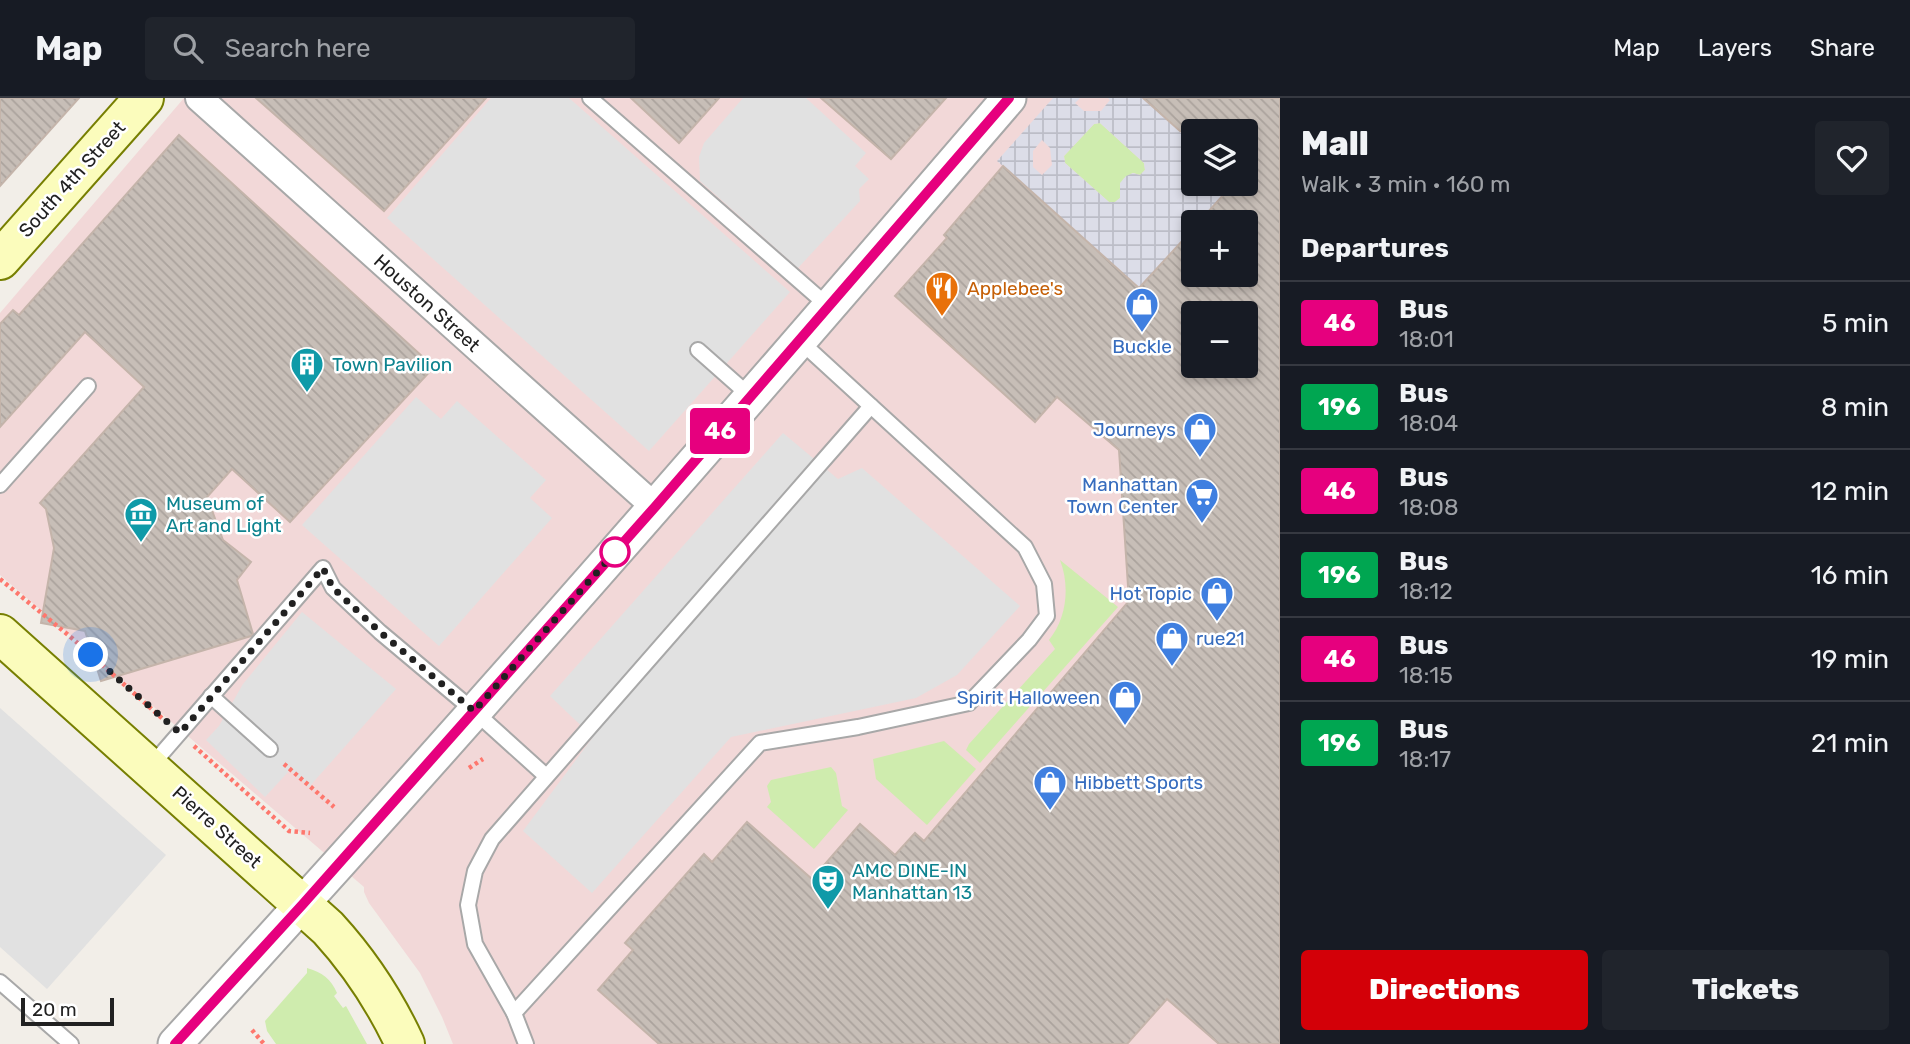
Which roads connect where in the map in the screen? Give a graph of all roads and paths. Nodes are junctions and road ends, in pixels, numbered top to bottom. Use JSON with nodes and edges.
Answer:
{"nodes":[{"id":1,"x":144,"y":98,"type":"edge"},
{"id":2,"x":199,"y":98,"type":"edge"},
{"id":3,"x":590,"y":98,"type":"edge"},
{"id":4,"x":1009,"y":98,"type":"edge"},
{"id":5,"x":0,"y":260,"type":"edge"},
{"id":6,"x":828,"y":306,"type":"junction"},
{"id":7,"x":799,"y":340,"type":"junction"},
{"id":8,"x":698,"y":350,"type":"dead end"},
{"id":9,"x":88,"y":386,"type":"dead end"},
{"id":10,"x":750,"y":397,"type":"junction"},
{"id":11,"x":871,"y":406,"type":"junction"},
{"id":12,"x":0,"y":485,"type":"edge"},
{"id":13,"x":655,"y":507,"type":"junction"},
{"id":14,"x":0,"y":579,"type":"edge"},
{"id":15,"x":0,"y":634,"type":"edge"},
{"id":16,"x":211,"y":696,"type":"junction"},
{"id":17,"x":474,"y":711,"type":"junction"},
{"id":18,"x":180,"y":733,"type":"junction"},
{"id":19,"x":270,"y":749,"type":"dead end"},
{"id":20,"x":281,"y":762,"type":"dead end"},
{"id":21,"x":150,"y":767,"type":"junction"},
{"id":22,"x":546,"y":776,"type":"junction"},
{"id":23,"x":334,"y":807,"type":"dead end"},
{"id":24,"x":310,"y":833,"type":"dead end"},
{"id":25,"x":303,"y":904,"type":"junction"},
{"id":26,"x":0,"y":982,"type":"edge"},
{"id":27,"x":514,"y":1013,"type":"junction"},
{"id":28,"x":252,"y":1030,"type":"dead end"},
{"id":29,"x":71,"y":1044,"type":"edge"},
{"id":30,"x":175,"y":1044,"type":"edge"},
{"id":31,"x":264,"y":1044,"type":"edge"},
{"id":32,"x":405,"y":1044,"type":"edge"},
{"id":33,"x":526,"y":1044,"type":"edge"}],
"edges":[{"from":1,"to":5,"type":"main road","name":"South 4th Street"},
{"from":2,"to":13,"type":"street","name":"Houston Street"},
{"from":3,"to":6,"type":"lane"},
{"from":4,"to":6,"type":"street"},
{"from":6,"to":7,"type":"street"},
{"from":7,"to":10,"type":"street"},
{"from":7,"to":11,"type":"lane"},
{"from":8,"to":10,"type":"lane"},
{"from":9,"to":12,"type":"lane"},
{"from":10,"to":13,"type":"street"},
{"from":11,"to":22,"type":"lane"},
{"from":11,"to":27,"type":"lane"},
{"from":13,"to":17,"type":"street"},
{"from":14,"to":18,"type":"path"},
{"from":15,"to":21,"type":"main road","name":"Pierre Street"},
{"from":16,"to":17,"type":"lane"},
{"from":16,"to":18,"type":"lane"},
{"from":16,"to":19,"type":"lane"},
{"from":17,"to":22,"type":"lane"},
{"from":17,"to":25,"type":"street"},
{"from":18,"to":21,"type":"lane"},
{"from":18,"to":24,"type":"path"},
{"from":20,"to":23,"type":"path"},
{"from":21,"to":25,"type":"main road","name":"Pierre Street"},
{"from":22,"to":27,"type":"lane"},
{"from":25,"to":30,"type":"street"},
{"from":25,"to":32,"type":"main road","name":"Pierre Street"},
{"from":26,"to":29,"type":"lane"},
{"from":27,"to":33,"type":"lane"},
{"from":28,"to":31,"type":"path"}]}
